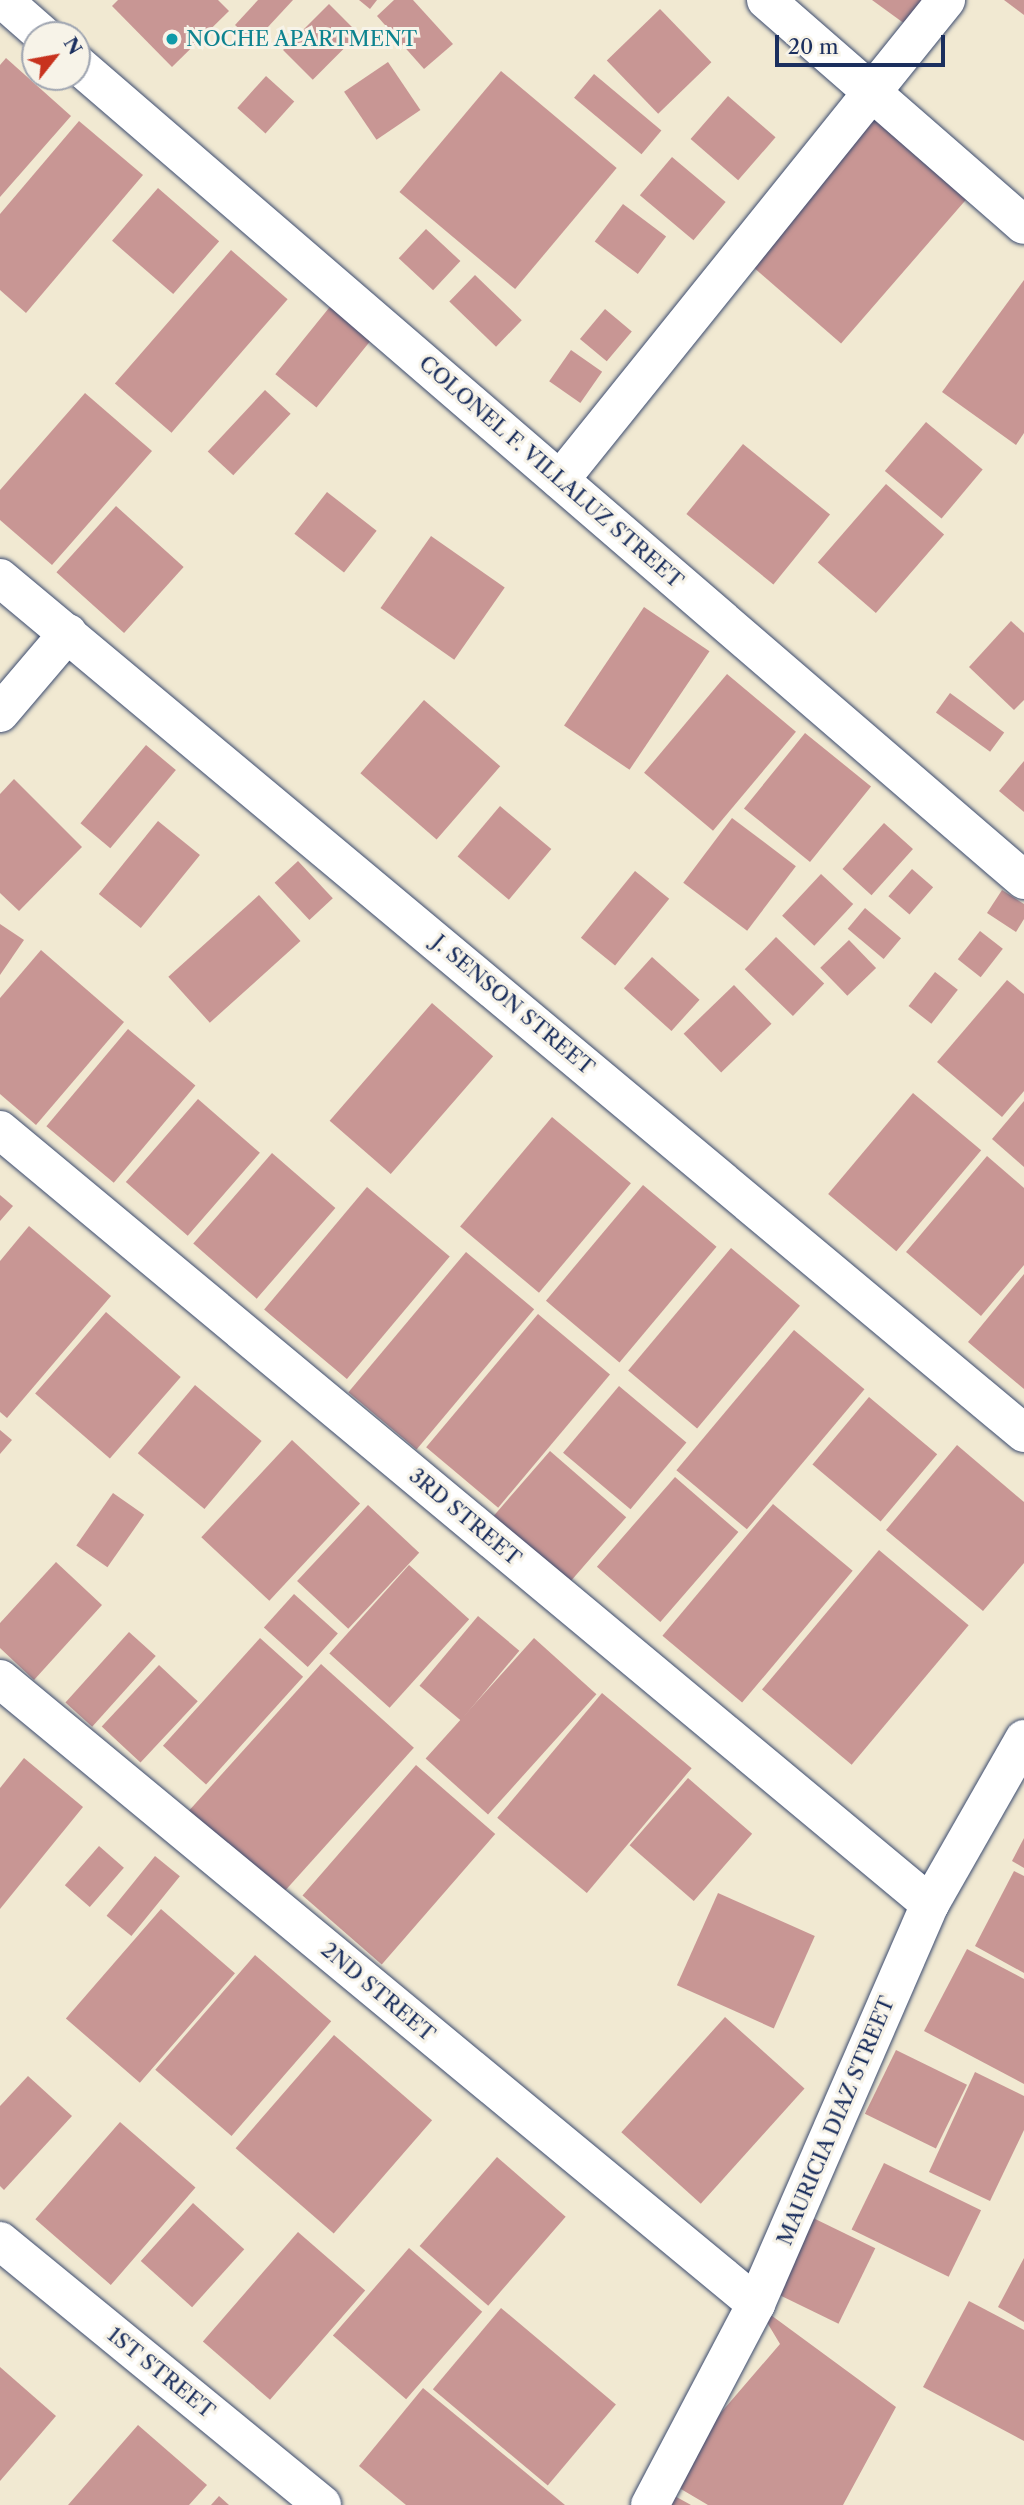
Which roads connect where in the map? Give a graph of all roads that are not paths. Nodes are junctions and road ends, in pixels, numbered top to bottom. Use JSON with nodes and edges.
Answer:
{"nodes":[{"id":1,"x":3,"y":0,"type":"edge"},
{"id":2,"x":766,"y":0,"type":"edge"},
{"id":3,"x":946,"y":0,"type":"edge"},
{"id":4,"x":28,"y":21,"type":"edge"},
{"id":5,"x":91,"y":76,"type":"edge"},
{"id":6,"x":870,"y":91,"type":"junction"},
{"id":7,"x":1024,"y":225,"type":"edge"},
{"id":8,"x":560,"y":480,"type":"junction"},
{"id":9,"x":0,"y":578,"type":"edge"},
{"id":10,"x":68,"y":633,"type":"junction"},
{"id":11,"x":0,"y":713,"type":"edge"},
{"id":12,"x":1024,"y":880,"type":"edge"},
{"id":13,"x":0,"y":1130,"type":"edge"},
{"id":14,"x":1024,"y":1433,"type":"edge"},
{"id":15,"x":0,"y":1679,"type":"edge"},
{"id":16,"x":1024,"y":1739,"type":"edge"},
{"id":17,"x":930,"y":1904,"type":"junction"},
{"id":18,"x":0,"y":2241,"type":"edge"},
{"id":19,"x":756,"y":2304,"type":"junction"},
{"id":20,"x":323,"y":2505,"type":"edge"},
{"id":21,"x":650,"y":2505,"type":"edge"}],
"edges":[{"from":1,"to":4,"type":"street"},
{"from":2,"to":6,"type":"street"},
{"from":3,"to":6,"type":"street"},
{"from":5,"to":8,"type":"street","name":"COLONEL F. VILLALUZ STREET"},
{"from":6,"to":7,"type":"street"},
{"from":6,"to":8,"type":"street"},
{"from":8,"to":12,"type":"street","name":"COLONEL F. VILLALUZ STREET"},
{"from":9,"to":10,"type":"street","name":"J. SENSON STREET"},
{"from":10,"to":11,"type":"street"},
{"from":10,"to":14,"type":"street","name":"J. SENSON STREET"},
{"from":13,"to":17,"type":"street","name":"3RD STREET"},
{"from":15,"to":19,"type":"street","name":"2ND STREET"},
{"from":16,"to":17,"type":"street","name":"MAURICIA DIAZ STREET"},
{"from":17,"to":19,"type":"street","name":"MAURICIA DIAZ STREET"},
{"from":18,"to":20,"type":"street","name":"1ST STREET"},
{"from":19,"to":21,"type":"street","name":"MAURICIA DIAZ STREET"}]}
